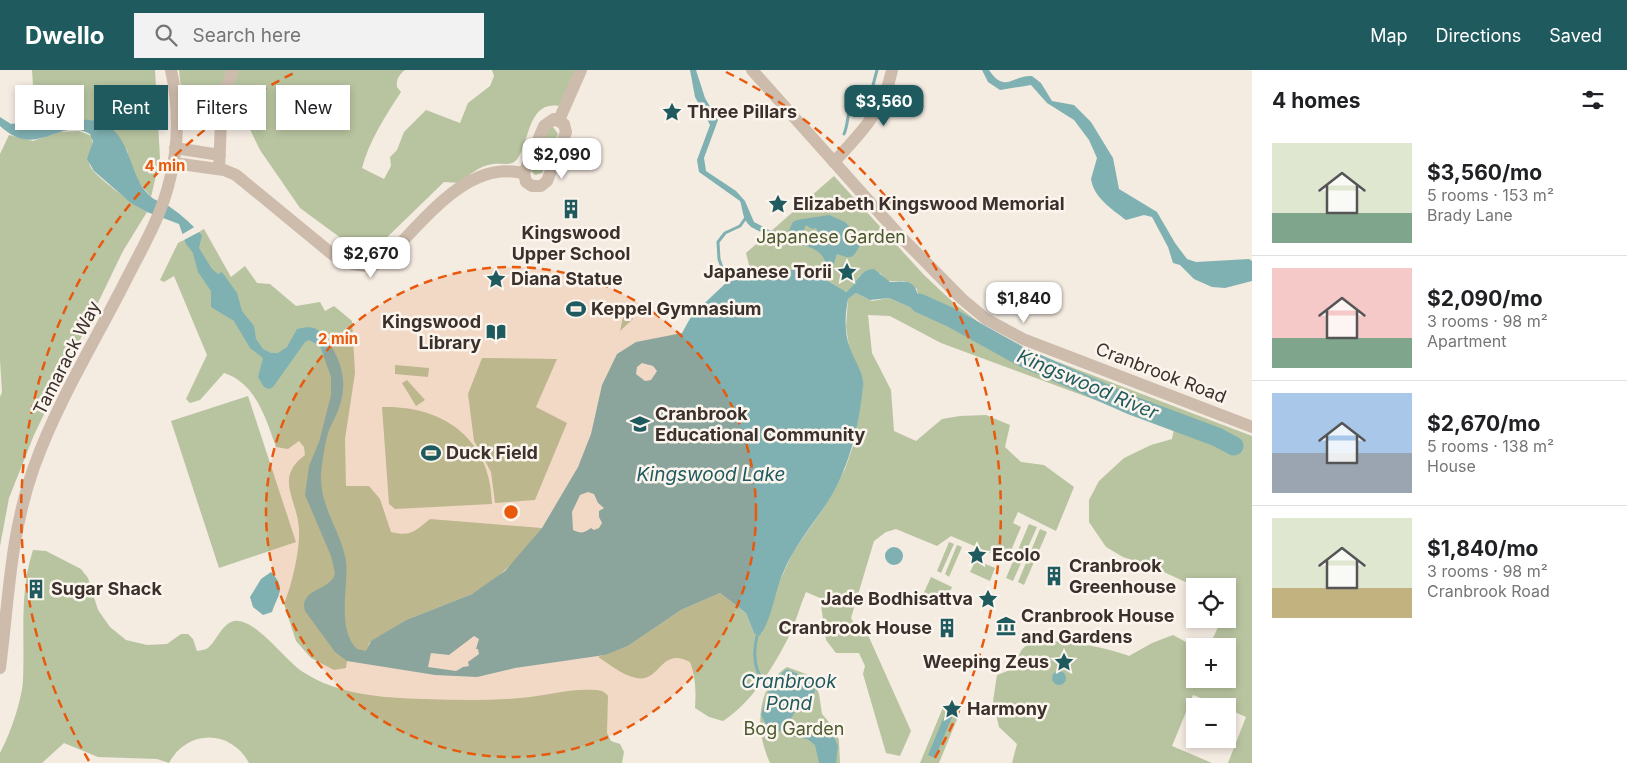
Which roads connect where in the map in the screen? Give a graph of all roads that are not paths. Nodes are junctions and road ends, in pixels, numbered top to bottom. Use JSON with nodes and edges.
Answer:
{"nodes":[{"id":1,"x":171,"y":70,"type":"edge"},
{"id":2,"x":232,"y":70,"type":"edge"},
{"id":3,"x":581,"y":70,"type":"edge"},
{"id":4,"x":752,"y":70,"type":"edge"},
{"id":5,"x":892,"y":70,"type":"edge"},
{"id":6,"x":560,"y":120,"type":"junction"},
{"id":7,"x":175,"y":148,"type":"junction"},
{"id":8,"x":220,"y":155,"type":"junction"},
{"id":9,"x":834,"y":162,"type":"junction"},
{"id":10,"x":174,"y":163,"type":"junction"},
{"id":11,"x":219,"y":170,"type":"junction"},
{"id":12,"x":524,"y":173,"type":"junction"},
{"id":13,"x":1252,"y":427,"type":"edge"},
{"id":14,"x":0,"y":668,"type":"edge"}],
"edges":[{"from":1,"to":7,"type":"street","name":"Tamarack Way"},
{"from":2,"to":8,"type":"street"},
{"from":3,"to":6,"type":"street"},
{"from":4,"to":9,"type":"street","name":"Cranbrook Road"},
{"from":5,"to":9,"type":"street"},
{"from":6,"to":12,"type":"street"},
{"from":6,"to":12,"type":"street"},
{"from":7,"to":8,"type":"street"},
{"from":7,"to":10,"type":"street","name":"Tamarack Way"},
{"from":8,"to":11,"type":"street"},
{"from":9,"to":13,"type":"street","name":"Cranbrook Road"},
{"from":10,"to":11,"type":"street"},
{"from":10,"to":14,"type":"street","name":"Tamarack Way"},
{"from":11,"to":12,"type":"street"}]}
